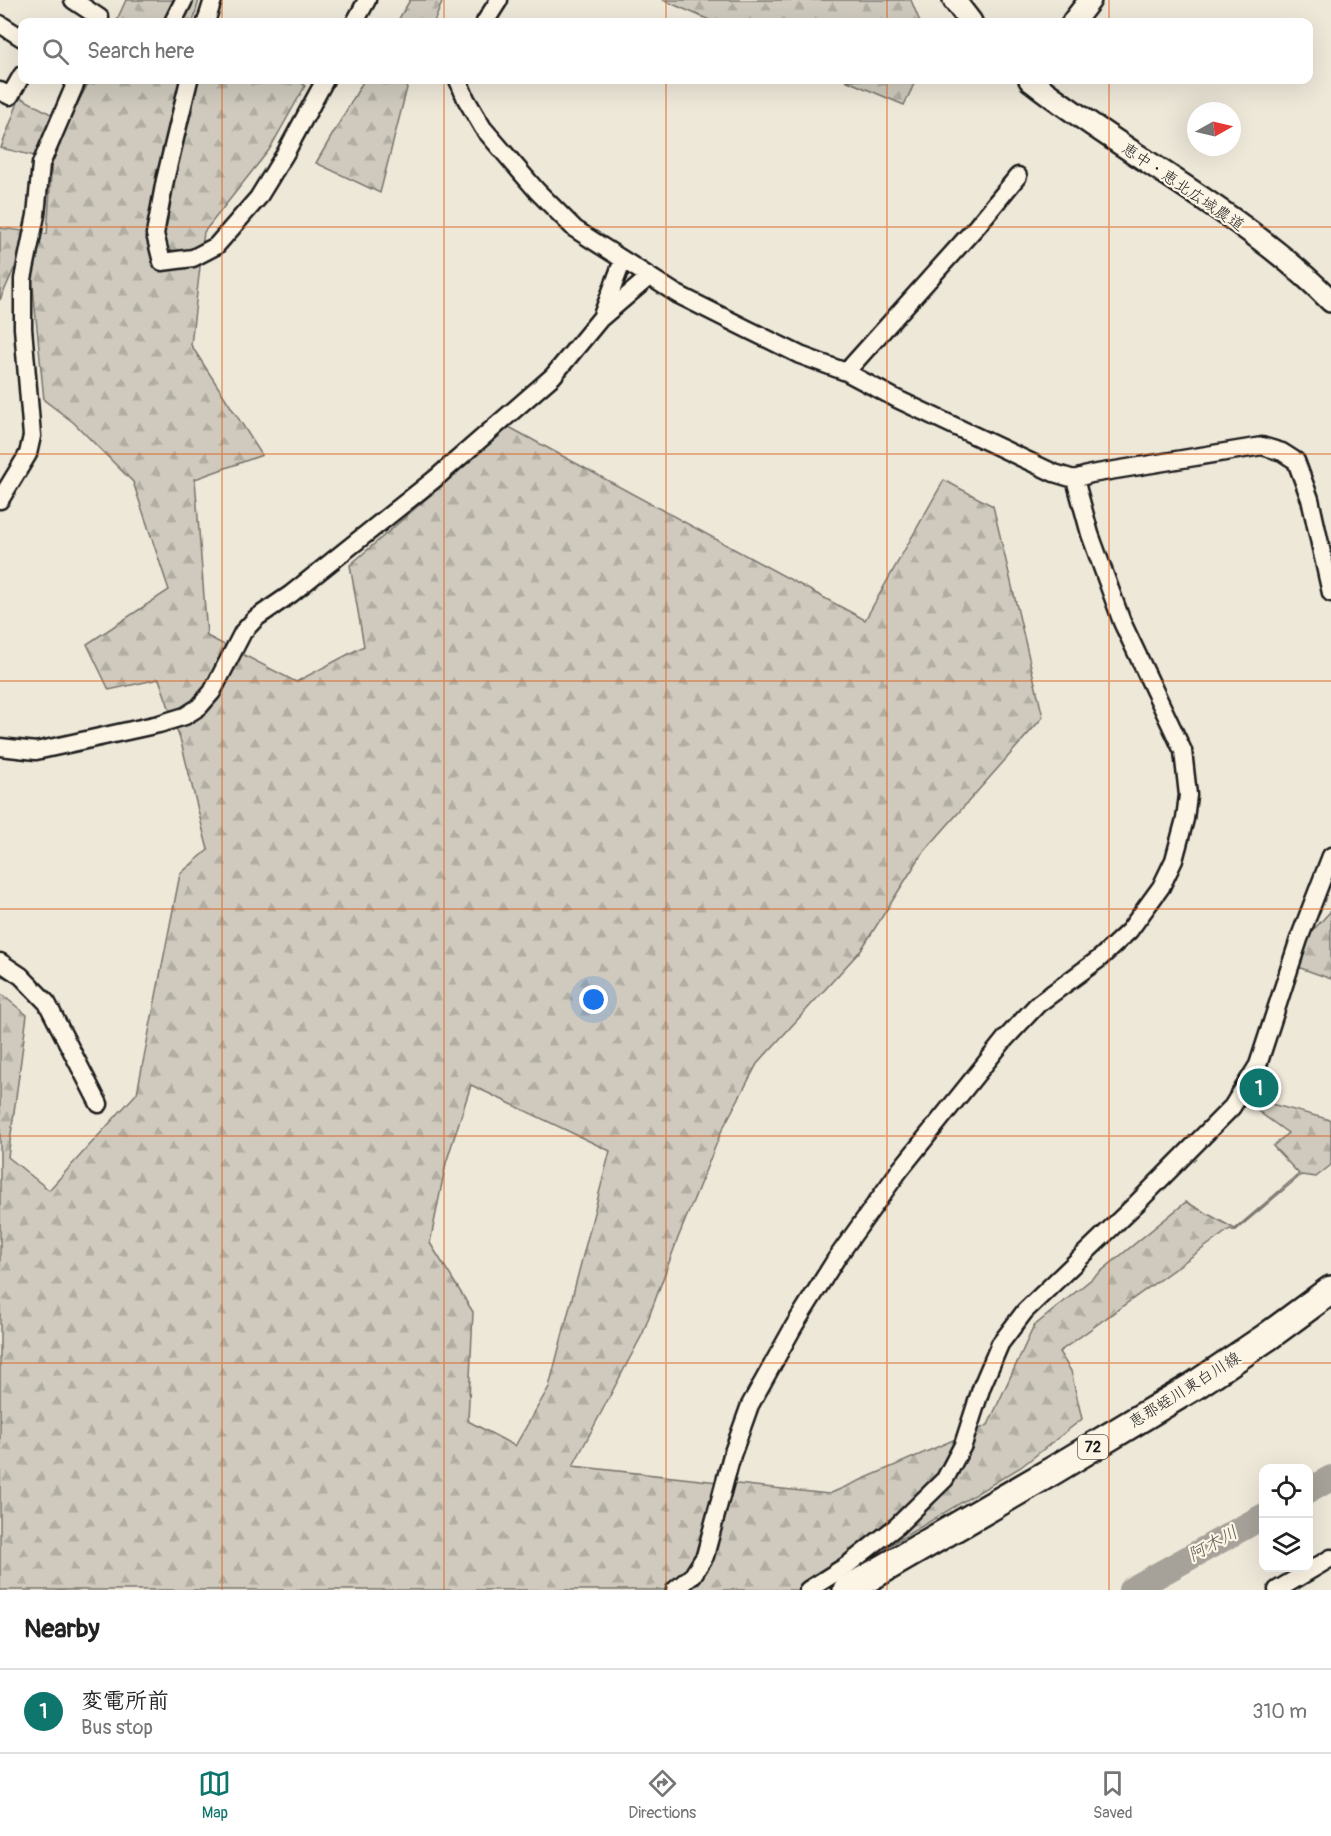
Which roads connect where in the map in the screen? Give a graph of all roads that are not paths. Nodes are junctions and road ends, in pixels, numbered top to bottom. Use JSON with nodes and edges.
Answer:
{"nodes":[{"id":1,"x":73,"y":0,"type":"edge"},
{"id":2,"x":184,"y":0,"type":"edge"},
{"id":3,"x":213,"y":0,"type":"edge"},
{"id":4,"x":367,"y":0,"type":"edge"},
{"id":5,"x":499,"y":0,"type":"edge"},
{"id":6,"x":954,"y":0,"type":"edge"},
{"id":7,"x":1090,"y":0,"type":"edge"},
{"id":8,"x":100,"y":18,"type":"edge"},
{"id":9,"x":174,"y":18,"type":"edge"},
{"id":10,"x":207,"y":18,"type":"edge"},
{"id":11,"x":357,"y":18,"type":"edge"},
{"id":12,"x":488,"y":18,"type":"edge"},
{"id":13,"x":968,"y":18,"type":"edge"},
{"id":14,"x":1075,"y":18,"type":"edge"},
{"id":15,"x":0,"y":24,"type":"edge"},
{"id":16,"x":18,"y":35,"type":"edge"},
{"id":17,"x":18,"y":82,"type":"edge"},
{"id":18,"x":75,"y":84,"type":"edge"},
{"id":19,"x":188,"y":84,"type":"edge"},
{"id":20,"x":323,"y":84,"type":"edge"},
{"id":21,"x":460,"y":84,"type":"edge"},
{"id":22,"x":1035,"y":84,"type":"edge"},
{"id":23,"x":0,"y":91,"type":"edge"},
{"id":24,"x":1018,"y":176,"type":"dead end"},
{"id":25,"x":623,"y":260,"type":"junction"},
{"id":26,"x":649,"y":277,"type":"junction"},
{"id":27,"x":1331,"y":301,"type":"edge"},
{"id":28,"x":600,"y":319,"type":"junction"},
{"id":29,"x":846,"y":372,"type":"junction"},
{"id":30,"x":1075,"y":479,"type":"junction"},
{"id":31,"x":0,"y":500,"type":"edge"},
{"id":32,"x":1331,"y":593,"type":"edge"},
{"id":33,"x":0,"y":747,"type":"edge"},
{"id":34,"x":1331,"y":856,"type":"edge"},
{"id":35,"x":0,"y":962,"type":"edge"},
{"id":36,"x":99,"y":1104,"type":"dead end"},
{"id":37,"x":1331,"y":1290,"type":"edge"},
{"id":38,"x":1331,"y":1558,"type":"edge"},
{"id":39,"x":675,"y":1590,"type":"edge"},
{"id":40,"x":808,"y":1590,"type":"edge"},
{"id":41,"x":847,"y":1590,"type":"edge"},
{"id":42,"x":1277,"y":1590,"type":"edge"}],
"edges":[{"from":1,"to":8,"type":"street"},
{"from":2,"to":9,"type":"street"},
{"from":3,"to":10,"type":"street"},
{"from":4,"to":11,"type":"street"},
{"from":5,"to":12,"type":"street"},
{"from":6,"to":13,"type":"street"},
{"from":7,"to":14,"type":"street"},
{"from":15,"to":16,"type":"street"},
{"from":17,"to":23,"type":"street"},
{"from":18,"to":31,"type":"street"},
{"from":19,"to":20,"type":"street"},
{"from":21,"to":25,"type":"street"},
{"from":22,"to":27,"type":"street","name":"恵中・恵北広域農道"},
{"from":24,"to":29,"type":"street"},
{"from":25,"to":26,"type":"street"},
{"from":25,"to":28,"type":"street"},
{"from":26,"to":28,"type":"street"},
{"from":26,"to":29,"type":"street"},
{"from":28,"to":33,"type":"street"},
{"from":29,"to":30,"type":"street"},
{"from":30,"to":32,"type":"street"},
{"from":30,"to":39,"type":"street"},
{"from":34,"to":40,"type":"street"},
{"from":35,"to":36,"type":"street"},
{"from":37,"to":41,"type":"main road","name":"恵那蛭川東白川線","number":"72"},
{"from":38,"to":42,"type":"street"}]}
